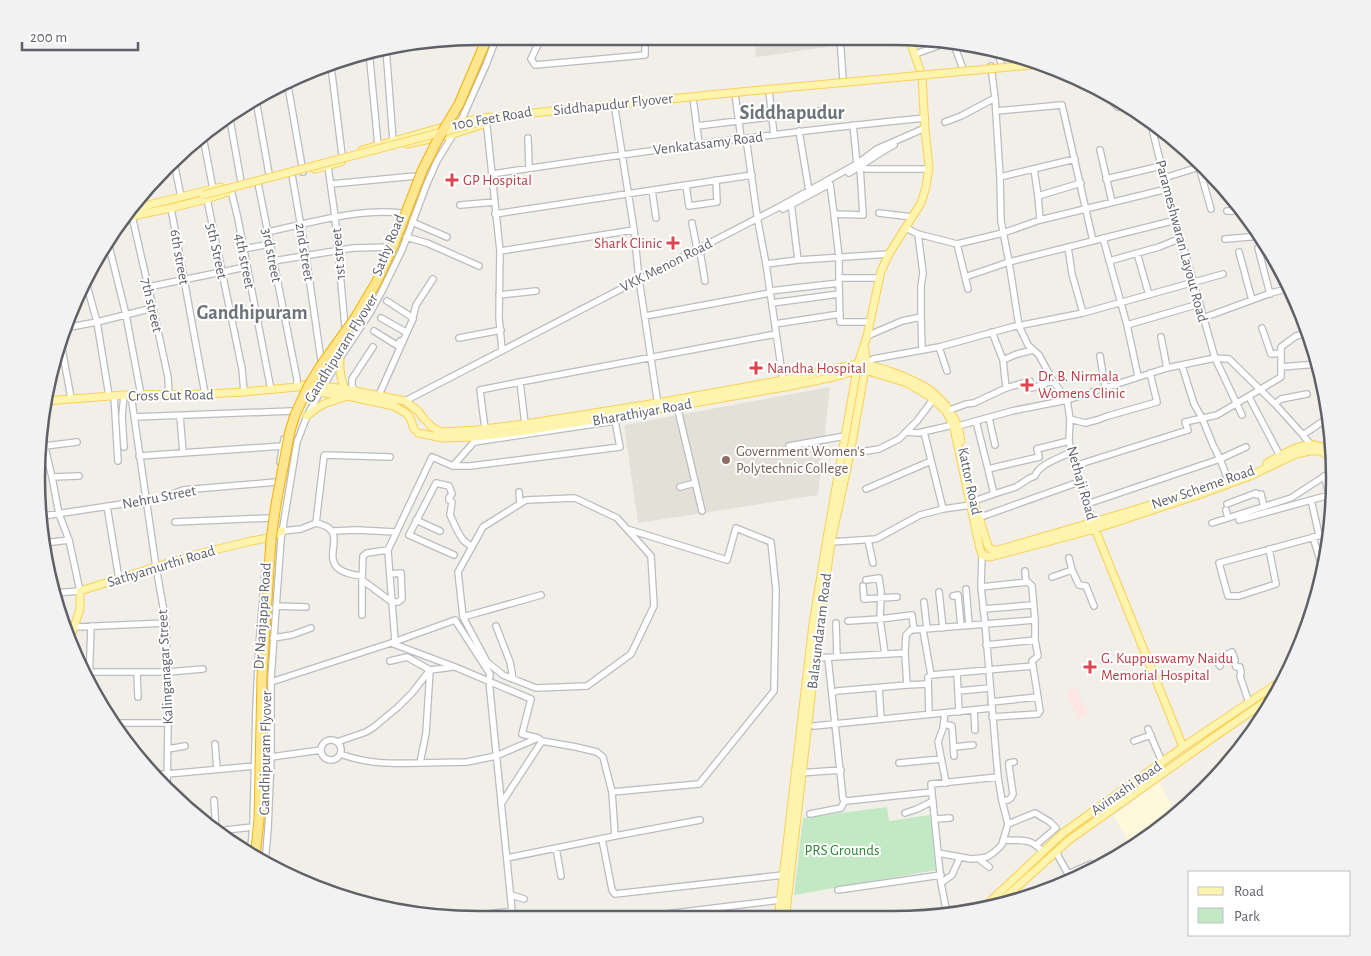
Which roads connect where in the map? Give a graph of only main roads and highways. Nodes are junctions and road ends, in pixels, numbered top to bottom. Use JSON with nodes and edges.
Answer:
{"nodes":[{"id":1,"x":484,"y":45,"type":"edge"},
{"id":2,"x":490,"y":45,"type":"edge"},
{"id":3,"x":912,"y":46,"type":"edge"},
{"id":4,"x":916,"y":46,"type":"edge"},
{"id":5,"x":1024,"y":66,"type":"edge"},
{"id":6,"x":923,"y":74,"type":"junction"},
{"id":7,"x":614,"y":104,"type":"junction"},
{"id":8,"x":486,"y":120,"type":"junction"},
{"id":9,"x":302,"y":169,"type":"junction"},
{"id":10,"x":205,"y":197,"type":"junction"},
{"id":11,"x":136,"y":211,"type":"edge"},
{"id":12,"x":340,"y":358,"type":"road end"},
{"id":13,"x":862,"y":367,"type":"junction"},
{"id":14,"x":302,"y":387,"type":"junction"},
{"id":15,"x":346,"y":392,"type":"junction"},
{"id":16,"x":934,"y":397,"type":"junction"},
{"id":17,"x":52,"y":400,"type":"edge"},
{"id":18,"x":658,"y":406,"type":"junction"},
{"id":19,"x":307,"y":416,"type":"road end"},
{"id":20,"x":426,"y":421,"type":"junction"},
{"id":21,"x":956,"y":426,"type":"junction"},
{"id":22,"x":416,"y":431,"type":"junction"},
{"id":23,"x":1310,"y":448,"type":"junction"},
{"id":24,"x":1325,"y":448,"type":"edge"},
{"id":25,"x":846,"y":454,"type":"junction"},
{"id":26,"x":1325,"y":454,"type":"edge"},
{"id":27,"x":972,"y":503,"type":"junction"},
{"id":28,"x":1094,"y":525,"type":"junction"},
{"id":29,"x":282,"y":531,"type":"road end"},
{"id":30,"x":73,"y":631,"type":"edge"},
{"id":31,"x":1272,"y":687,"type":"edge"},
{"id":32,"x":1262,"y":704,"type":"edge"},
{"id":33,"x":1184,"y":747,"type":"junction"},
{"id":34,"x":798,"y":773,"type":"junction"},
{"id":35,"x":261,"y":853,"type":"edge"},
{"id":36,"x":262,"y":853,"type":"edge"},
{"id":37,"x":788,"y":861,"type":"junction"},
{"id":38,"x":1007,"y":895,"type":"edge"},
{"id":39,"x":993,"y":899,"type":"edge"},
{"id":40,"x":779,"y":911,"type":"edge"},
{"id":41,"x":785,"y":911,"type":"edge"}],
"edges":[{"from":1,"to":35,"type":"highway","name":"Gandhipuram Flyover","bridge":true},
{"from":2,"to":36,"type":"highway","name":"Gandhipuram Flyover","bridge":true},
{"from":3,"to":6,"type":"main road"},
{"from":4,"to":6,"type":"main road"},
{"from":5,"to":10,"type":"main road","name":"Siddhapudur Flyover","bridge":true},
{"from":6,"to":7,"type":"main road","name":"100 Feet Road"},
{"from":6,"to":7,"type":"main road","name":"100 Feet Road"},
{"from":6,"to":13,"type":"main road"},
{"from":7,"to":8,"type":"main road","name":"100 Feet Road"},
{"from":8,"to":9,"type":"main road","name":"100 Feet Road"},
{"from":8,"to":9,"type":"main road","name":"100 Feet Road"},
{"from":9,"to":10,"type":"main road","name":"100 Feet Road"},
{"from":9,"to":11,"type":"main road","name":"100 Feet Road"},
{"from":10,"to":11,"type":"main road","name":"Siddhapudur Flyover"},
{"from":10,"to":11,"type":"main road","name":"100 Feet Road"},
{"from":12,"to":15,"type":"main road"},
{"from":13,"to":16,"type":"main road","name":"Kattor Road"},
{"from":13,"to":18,"type":"main road","name":"Bharathiyar Road"},
{"from":13,"to":18,"type":"main road","name":"Bharathiyar Road"},
{"from":13,"to":25,"type":"main road","name":"Balasundaram Road"},
{"from":13,"to":25,"type":"main road","name":"Balasundaram Road"},
{"from":14,"to":15,"type":"main road"},
{"from":14,"to":15,"type":"main road"},
{"from":14,"to":17,"type":"main road","name":"Cross Cut Road"},
{"from":15,"to":19,"type":"main road"},
{"from":15,"to":20,"type":"main road"},
{"from":15,"to":22,"type":"main road"},
{"from":16,"to":21,"type":"main road","name":"Kattor Road"},
{"from":16,"to":21,"type":"main road","name":"Kattor Road"},
{"from":18,"to":20,"type":"main road","name":"Bharathiyar Road"},
{"from":18,"to":22,"type":"main road","name":"Bharathiyar Road"},
{"from":20,"to":22,"type":"main road"},
{"from":20,"to":22,"type":"main road"},
{"from":21,"to":27,"type":"main road","name":"Kattor Road"},
{"from":23,"to":24,"type":"main road"},
{"from":23,"to":26,"type":"main road"},
{"from":23,"to":28,"type":"main road","name":"New Scheme Road"},
{"from":23,"to":28,"type":"main road","name":"New Scheme Road"},
{"from":25,"to":34,"type":"main road","name":"Balasundaram Road"},
{"from":25,"to":34,"type":"main road","name":"Balasundaram Road"},
{"from":27,"to":28,"type":"main road","name":"Kattor Road"},
{"from":27,"to":28,"type":"main road","name":"Kattor Road"},
{"from":28,"to":33,"type":"main road","name":"Nethaji Road"},
{"from":29,"to":30,"type":"main road","name":"Sathyamurthi Road"},
{"from":31,"to":33,"type":"main road","name":"Avinashi Road"},
{"from":32,"to":38,"type":"main road","name":"Avinashi Road"},
{"from":33,"to":39,"type":"main road","name":"Avinashi Road"},
{"from":34,"to":37,"type":"main road","name":"Balasundaram Road"},
{"from":37,"to":40,"type":"main road","name":"Balasundaram Road"},
{"from":37,"to":41,"type":"main road","name":"Balasundaram Road"}]}
